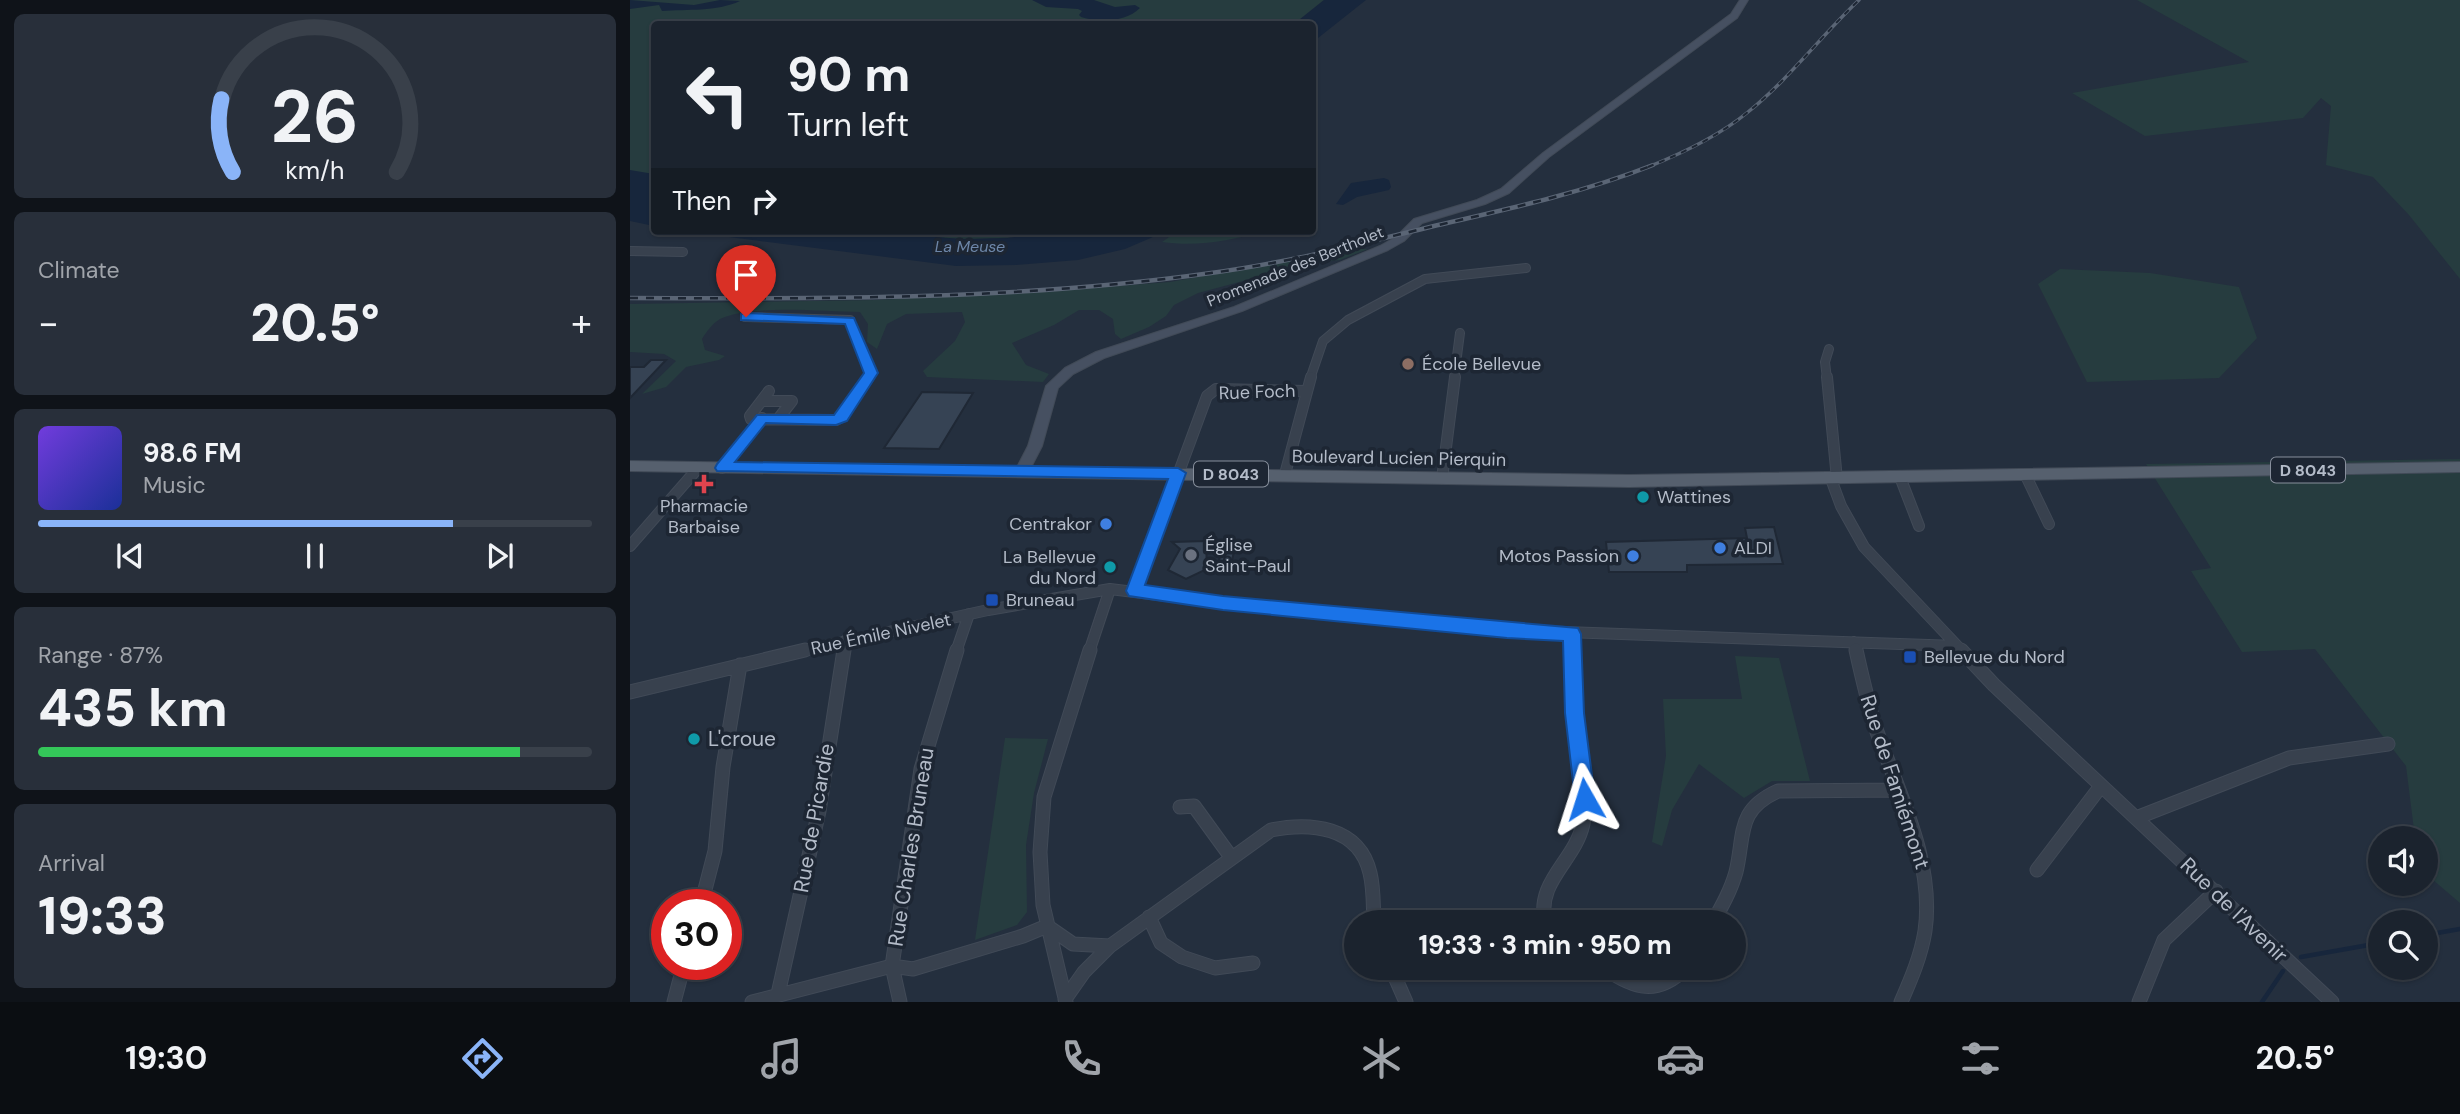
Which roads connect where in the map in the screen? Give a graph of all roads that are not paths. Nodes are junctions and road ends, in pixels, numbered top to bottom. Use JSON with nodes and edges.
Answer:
{"nodes":[{"id":1,"x":1744,"y":0,"type":"edge"},
{"id":2,"x":630,"y":251,"type":"edge"},
{"id":3,"x":683,"y":252,"type":"dead end"},
{"id":4,"x":1526,"y":268,"type":"dead end"},
{"id":5,"x":746,"y":317,"type":"dead end"},
{"id":6,"x":1460,"y":333,"type":"dead end"},
{"id":7,"x":1829,"y":349,"type":"dead end"},
{"id":8,"x":769,"y":391,"type":"dead end"},
{"id":9,"x":1306,"y":391,"type":"junction"},
{"id":10,"x":762,"y":401,"type":"junction"},
{"id":11,"x":762,"y":418,"type":"junction"},
{"id":12,"x":778,"y":419,"type":"junction"},
{"id":13,"x":630,"y":466,"type":"edge"},
{"id":14,"x":699,"y":467,"type":"junction"},
{"id":15,"x":2460,"y":467,"type":"edge"},
{"id":16,"x":722,"y":468,"type":"junction"},
{"id":17,"x":1021,"y":472,"type":"junction"},
{"id":18,"x":1178,"y":473,"type":"junction"},
{"id":19,"x":1285,"y":474,"type":"junction"},
{"id":20,"x":2026,"y":475,"type":"junction"},
{"id":21,"x":1900,"y":477,"type":"junction"},
{"id":22,"x":1442,"y":479,"type":"junction"},
{"id":23,"x":1834,"y":479,"type":"junction"},
{"id":24,"x":2049,"y":524,"type":"dead end"},
{"id":25,"x":1919,"y":526,"type":"dead end"},
{"id":26,"x":630,"y":546,"type":"edge"},
{"id":27,"x":1110,"y":589,"type":"junction"},
{"id":28,"x":1135,"y":591,"type":"junction"},
{"id":29,"x":969,"y":614,"type":"junction"},
{"id":30,"x":1572,"y":634,"type":"junction"},
{"id":31,"x":845,"y":641,"type":"junction"},
{"id":32,"x":1854,"y":642,"type":"junction"},
{"id":33,"x":1957,"y":646,"type":"junction"},
{"id":34,"x":740,"y":665,"type":"junction"},
{"id":35,"x":630,"y":692,"type":"edge"},
{"id":36,"x":2388,"y":744,"type":"dead end"},
{"id":37,"x":2101,"y":786,"type":"junction"},
{"id":38,"x":1898,"y":790,"type":"junction"},
{"id":39,"x":1180,"y":807,"type":"dead end"},
{"id":40,"x":2136,"y":818,"type":"junction"},
{"id":41,"x":1231,"y":857,"type":"junction"},
{"id":42,"x":2037,"y":870,"type":"dead end"},
{"id":43,"x":705,"y":889,"type":"edge"},
{"id":44,"x":2216,"y":891,"type":"junction"},
{"id":45,"x":1373,"y":910,"type":"edge"},
{"id":46,"x":1540,"y":910,"type":"edge"},
{"id":47,"x":1718,"y":910,"type":"edge"},
{"id":48,"x":1149,"y":917,"type":"junction"},
{"id":49,"x":1047,"y":926,"type":"junction"},
{"id":50,"x":1110,"y":946,"type":"junction"},
{"id":51,"x":1253,"y":963,"type":"dead end"},
{"id":52,"x":892,"y":966,"type":"junction"},
{"id":53,"x":680,"y":980,"type":"edge"},
{"id":54,"x":1396,"y":980,"type":"edge"},
{"id":55,"x":1624,"y":980,"type":"edge"},
{"id":56,"x":1674,"y":980,"type":"edge"},
{"id":57,"x":778,"y":994,"type":"junction"},
{"id":58,"x":1066,"y":1000,"type":"edge"},
{"id":59,"x":674,"y":1002,"type":"edge"},
{"id":60,"x":752,"y":1002,"type":"edge"},
{"id":61,"x":900,"y":1002,"type":"edge"},
{"id":62,"x":1406,"y":1002,"type":"edge"},
{"id":63,"x":1901,"y":1002,"type":"edge"},
{"id":64,"x":2140,"y":1002,"type":"edge"},
{"id":65,"x":2332,"y":1002,"type":"edge"}],
"edges":[{"from":1,"to":17,"type":"street","name":"Promenade des Bertholet"},
{"from":2,"to":3,"type":"street"},
{"from":4,"to":9,"type":"street"},
{"from":5,"to":12,"type":"street"},
{"from":6,"to":22,"type":"street"},
{"from":7,"to":23,"type":"street","name":"Rue de l'Avenir"},
{"from":8,"to":10,"type":"street"},
{"from":9,"to":18,"type":"street","name":"Rue Foch"},
{"from":9,"to":19,"type":"street"},
{"from":10,"to":11,"type":"street"},
{"from":10,"to":12,"type":"street"},
{"from":11,"to":12,"type":"street"},
{"from":11,"to":16,"type":"street"},
{"from":13,"to":14,"type":"main road","name":"Boulevard Lucien Pierquin","number":"D 8043"},
{"from":14,"to":16,"type":"main road","name":"Boulevard Lucien Pierquin","number":"D 8043"},
{"from":14,"to":26,"type":"street"},
{"from":15,"to":20,"type":"main road","number":"D 8043"},
{"from":16,"to":17,"type":"main road","name":"Boulevard Lucien Pierquin","number":"D 8043"},
{"from":17,"to":18,"type":"main road","name":"Boulevard Lucien Pierquin","number":"D 8043"},
{"from":18,"to":19,"type":"main road","name":"Boulevard Lucien Pierquin","number":"D 8043"},
{"from":18,"to":28,"type":"street","name":"Rue Foch"},
{"from":19,"to":22,"type":"main road","name":"Boulevard Lucien Pierquin","number":"D 8043"},
{"from":20,"to":21,"type":"main road","number":"D 8043"},
{"from":20,"to":24,"type":"street"},
{"from":21,"to":23,"type":"main road","number":"D 8043"},
{"from":21,"to":25,"type":"street"},
{"from":22,"to":23,"type":"main road","name":"Boulevard Lucien Pierquin","number":"D 8043"},
{"from":23,"to":33,"type":"street","name":"Rue de l'Avenir"},
{"from":27,"to":28,"type":"street","name":"Rue Émile Nivelet"},
{"from":27,"to":29,"type":"street","name":"Rue Émile Nivelet"},
{"from":27,"to":49,"type":"street"},
{"from":28,"to":30,"type":"street","name":"Rue Émile Nivelet"},
{"from":29,"to":31,"type":"street","name":"Rue Émile Nivelet"},
{"from":29,"to":52,"type":"street","name":"Rue Charles Bruneau"},
{"from":30,"to":32,"type":"street","name":"Rue Émile Nivelet"},
{"from":30,"to":46,"type":"street"},
{"from":31,"to":34,"type":"street","name":"Rue Émile Nivelet"},
{"from":31,"to":57,"type":"street","name":"Rue de Picardie"},
{"from":32,"to":33,"type":"street","name":"Rue Émile Nivelet"},
{"from":32,"to":38,"type":"street","name":"Rue de Famiémont"},
{"from":33,"to":37,"type":"street","name":"Rue de l'Avenir"},
{"from":34,"to":35,"type":"street","name":"Rue Émile Nivelet"},
{"from":34,"to":43,"type":"street"},
{"from":36,"to":40,"type":"street"},
{"from":37,"to":40,"type":"street","name":"Rue de l'Avenir"},
{"from":37,"to":42,"type":"street"},
{"from":38,"to":47,"type":"street"},
{"from":38,"to":63,"type":"street","name":"Rue de Famiémont"},
{"from":39,"to":41,"type":"street"},
{"from":40,"to":44,"type":"street","name":"Rue de l'Avenir"},
{"from":41,"to":45,"type":"street"},
{"from":41,"to":48,"type":"street"},
{"from":44,"to":64,"type":"street"},
{"from":44,"to":65,"type":"street","name":"Rue de l'Avenir"},
{"from":48,"to":50,"type":"street"},
{"from":48,"to":51,"type":"street"},
{"from":49,"to":50,"type":"street"},
{"from":49,"to":52,"type":"street"},
{"from":49,"to":58,"type":"street"},
{"from":50,"to":58,"type":"street"},
{"from":52,"to":57,"type":"street"},
{"from":52,"to":61,"type":"street","name":"Rue Charles Bruneau"},
{"from":53,"to":59,"type":"street"},
{"from":54,"to":62,"type":"street"},
{"from":55,"to":56,"type":"street"},
{"from":57,"to":60,"type":"street"}]}
